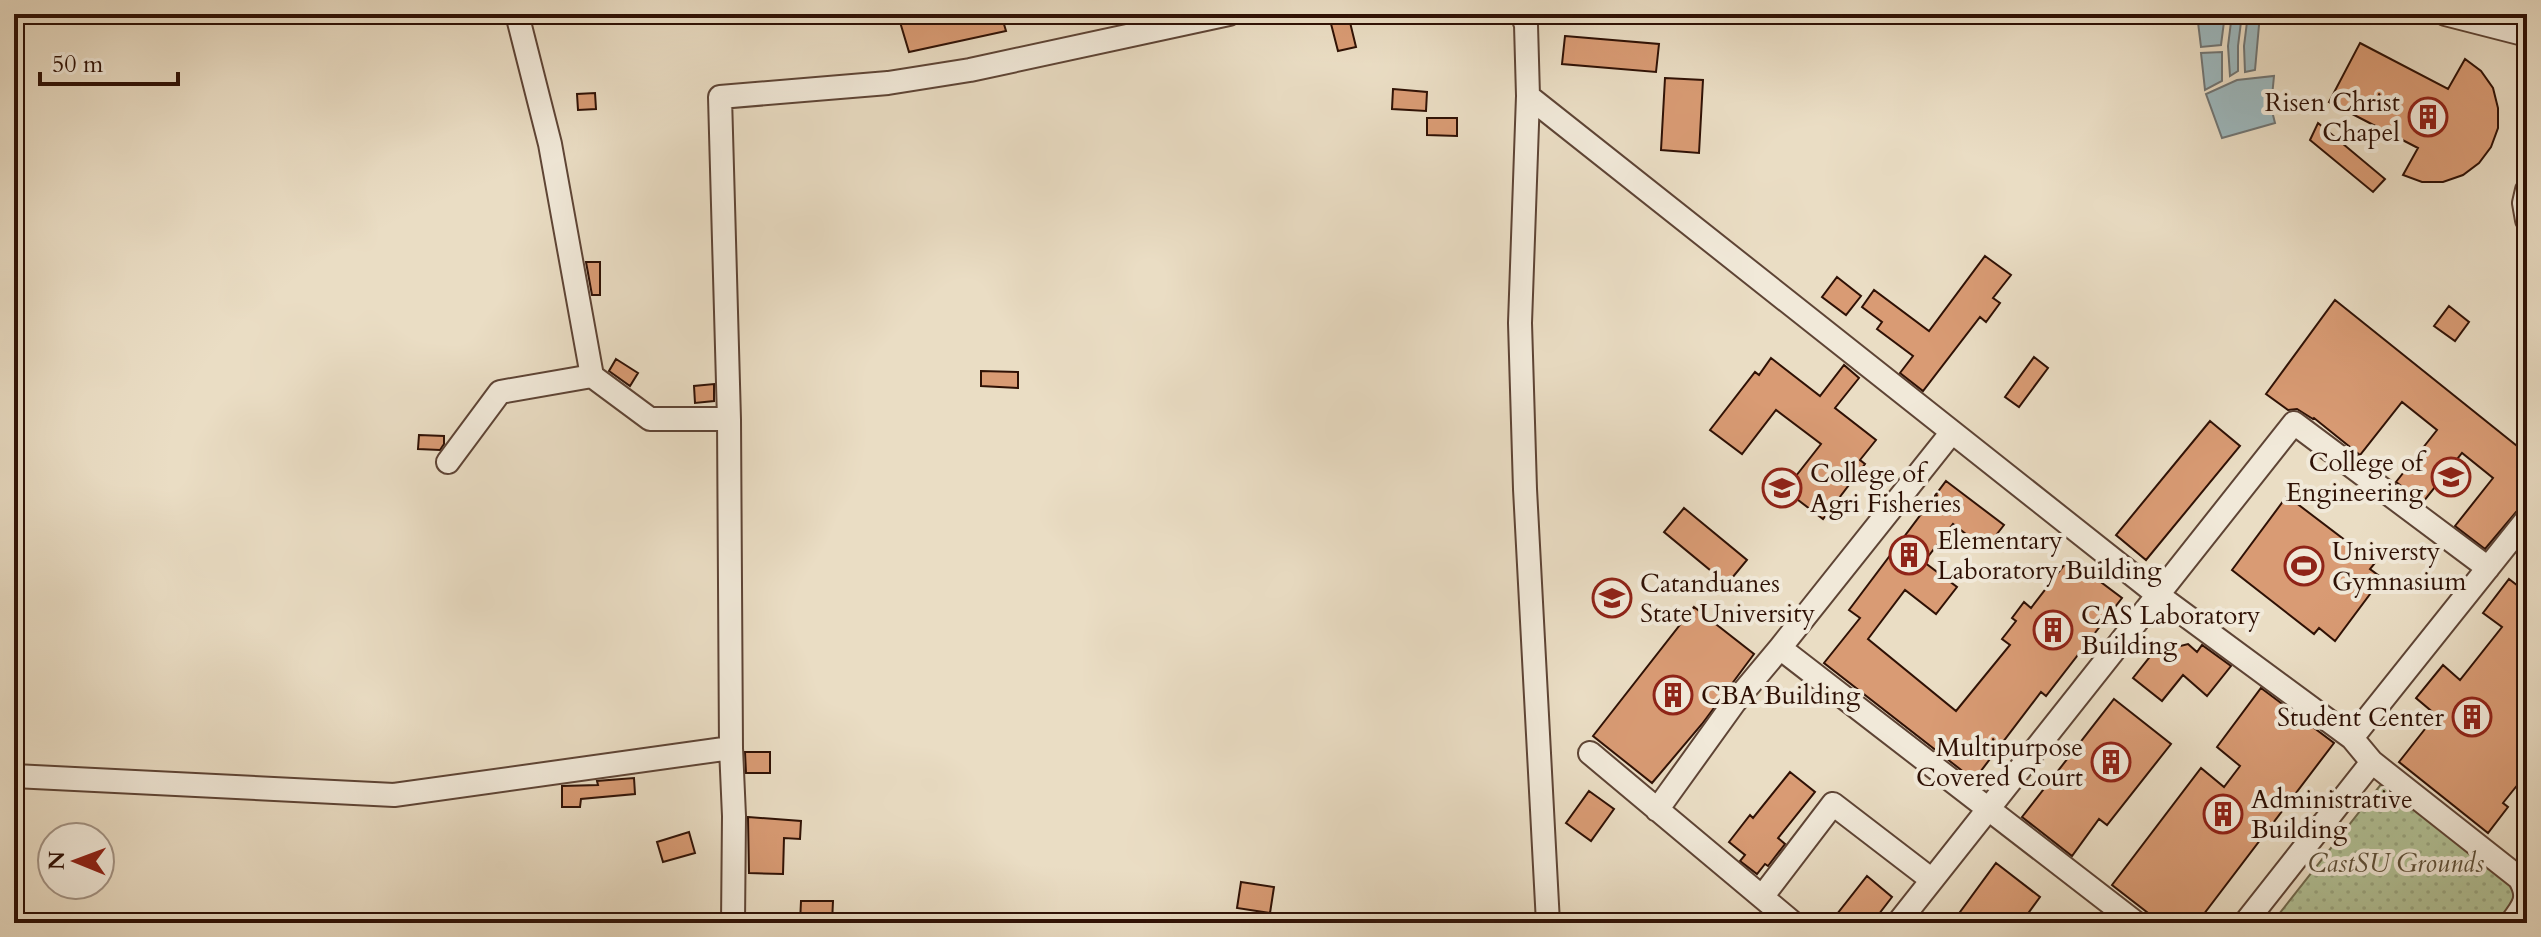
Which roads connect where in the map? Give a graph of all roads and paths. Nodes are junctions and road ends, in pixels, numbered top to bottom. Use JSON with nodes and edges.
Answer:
{"nodes":[{"id":1,"x":517,"y":14,"type":"edge"},
{"id":2,"x":1229,"y":14,"type":"edge"},
{"id":3,"x":1522,"y":14,"type":"edge"},
{"id":4,"x":2445,"y":14,"type":"edge"},
{"id":5,"x":2527,"y":35,"type":"edge"},
{"id":6,"x":1528,"y":96,"type":"junction"},
{"id":7,"x":2527,"y":190,"type":"edge"},
{"id":8,"x":2527,"y":220,"type":"edge"},
{"id":9,"x":592,"y":376,"type":"junction"},
{"id":10,"x":729,"y":419,"type":"junction"},
{"id":11,"x":1952,"y":432,"type":"junction"},
{"id":12,"x":448,"y":462,"type":"dead end"},
{"id":13,"x":2527,"y":519,"type":"edge"},
{"id":14,"x":2488,"y":568,"type":"junction"},
{"id":15,"x":2158,"y":595,"type":"junction"},
{"id":16,"x":1780,"y":648,"type":"junction"},
{"id":17,"x":2352,"y":738,"type":"junction"},
{"id":18,"x":731,"y":748,"type":"junction"},
{"id":19,"x":1590,"y":753,"type":"dead end"},
{"id":20,"x":2372,"y":762,"type":"junction"},
{"id":21,"x":14,"y":776,"type":"edge"},
{"id":22,"x":1989,"y":809,"type":"junction"},
{"id":23,"x":1657,"y":810,"type":"junction"},
{"id":24,"x":1932,"y":880,"type":"junction"},
{"id":25,"x":1762,"y":897,"type":"junction"},
{"id":26,"x":733,"y":923,"type":"edge"},
{"id":27,"x":1548,"y":923,"type":"edge"},
{"id":28,"x":1793,"y":923,"type":"edge"},
{"id":29,"x":1898,"y":923,"type":"edge"},
{"id":30,"x":2136,"y":923,"type":"edge"},
{"id":31,"x":2245,"y":923,"type":"edge"},
{"id":32,"x":2511,"y":923,"type":"edge"}],
"edges":[{"from":1,"to":9,"type":"street"},
{"from":2,"to":10,"type":"street"},
{"from":3,"to":6,"type":"street"},
{"from":4,"to":5,"type":"street"},
{"from":6,"to":11,"type":"street"},
{"from":6,"to":27,"type":"street"},
{"from":7,"to":8,"type":"street"},
{"from":9,"to":10,"type":"street"},
{"from":9,"to":12,"type":"street"},
{"from":10,"to":18,"type":"street"},
{"from":11,"to":15,"type":"street"},
{"from":11,"to":16,"type":"street"},
{"from":13,"to":14,"type":"street"},
{"from":14,"to":15,"type":"street"},
{"from":14,"to":17,"type":"street"},
{"from":15,"to":17,"type":"street"},
{"from":15,"to":22,"type":"street"},
{"from":16,"to":22,"type":"street"},
{"from":16,"to":23,"type":"street"},
{"from":17,"to":20,"type":"street"},
{"from":18,"to":21,"type":"street"},
{"from":18,"to":26,"type":"street"},
{"from":19,"to":23,"type":"street"},
{"from":20,"to":31,"type":"street"},
{"from":20,"to":32,"type":"street"},
{"from":22,"to":24,"type":"street"},
{"from":22,"to":30,"type":"street"},
{"from":23,"to":25,"type":"street"},
{"from":24,"to":25,"type":"street"},
{"from":24,"to":29,"type":"street"},
{"from":25,"to":28,"type":"street"}]}
